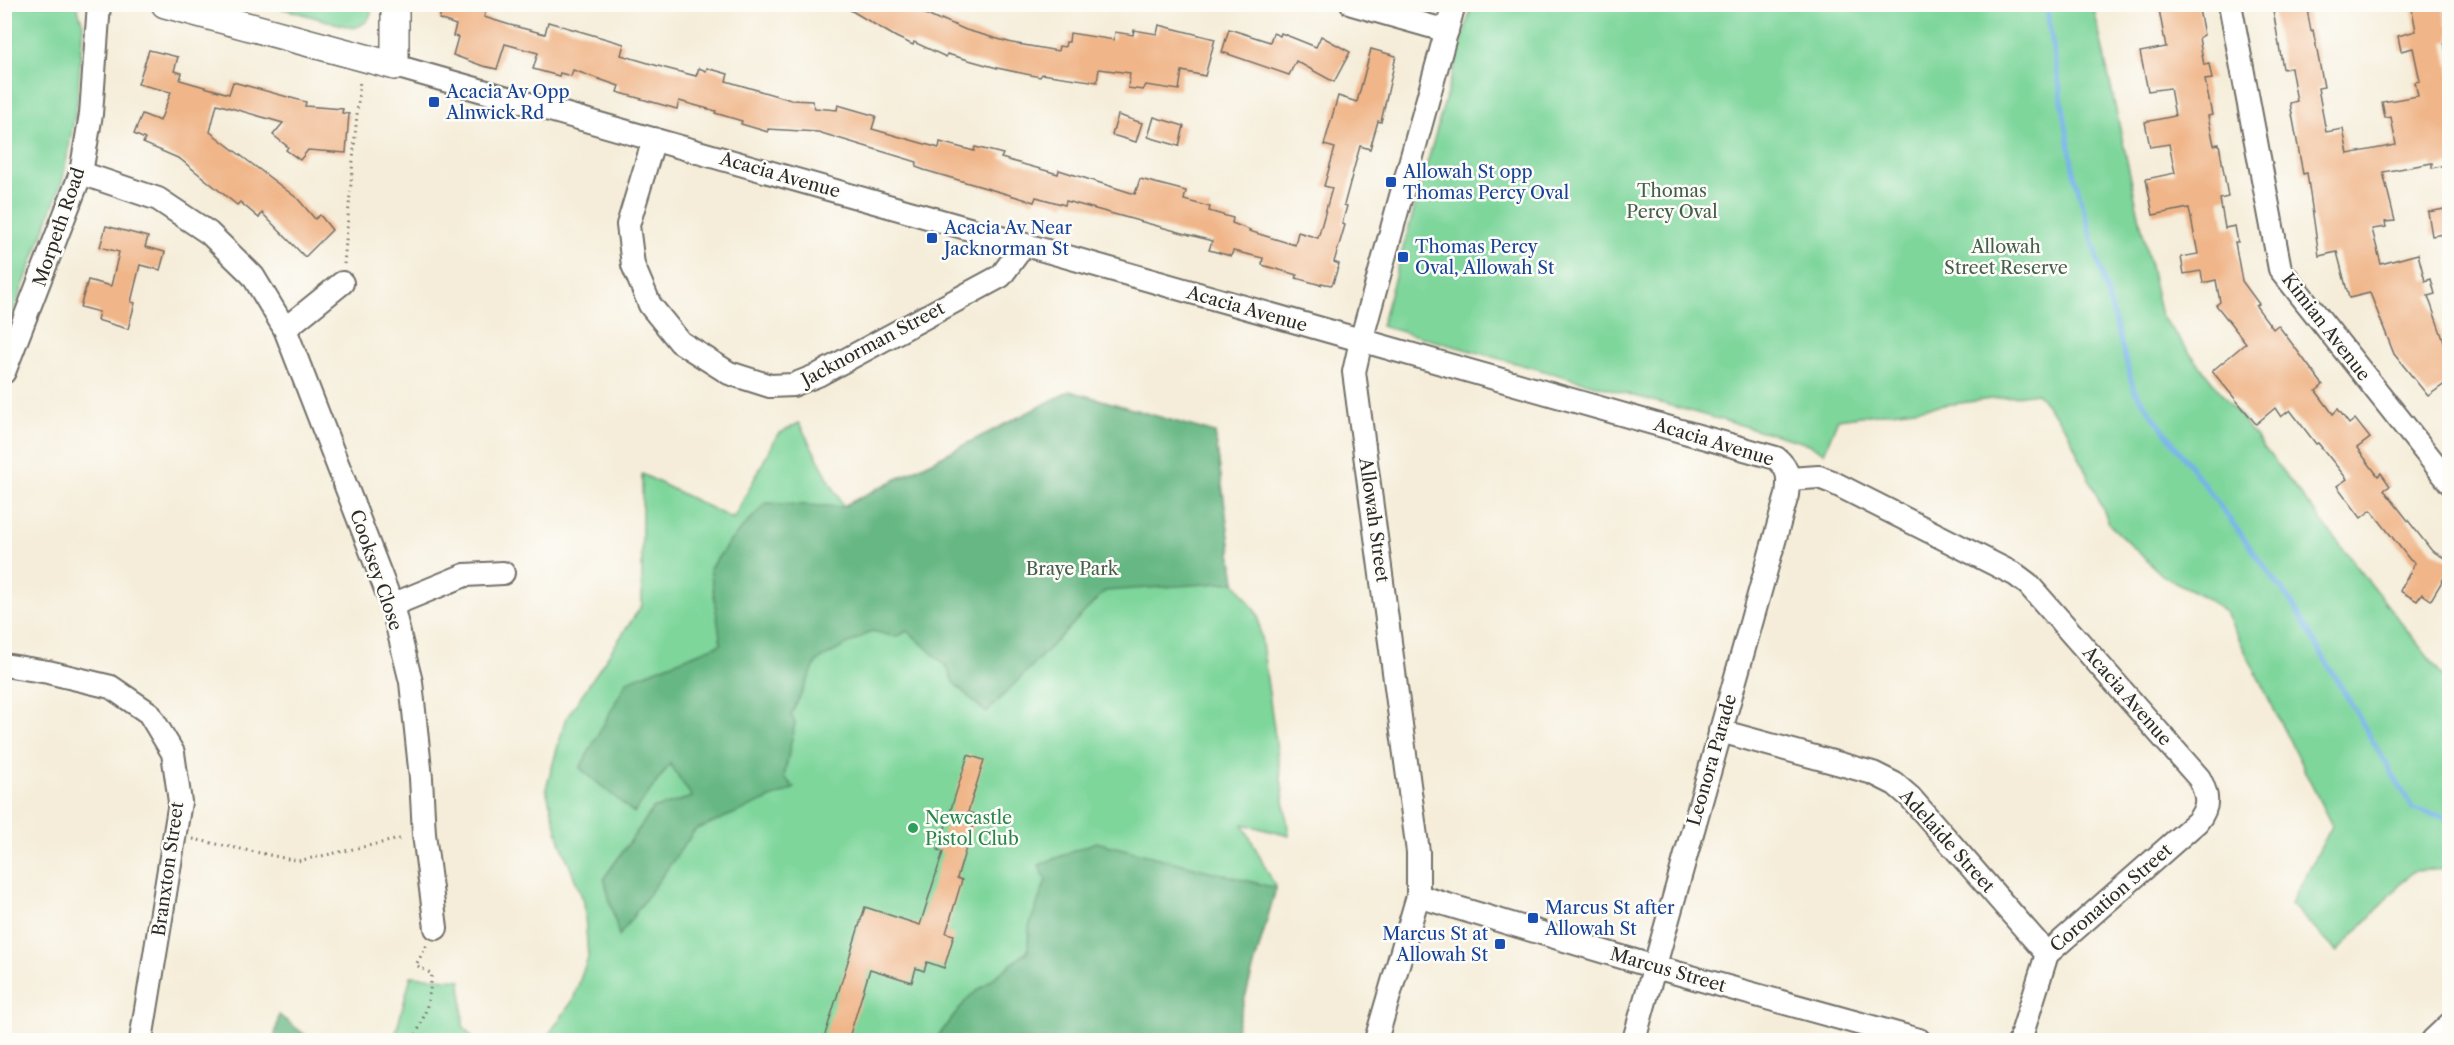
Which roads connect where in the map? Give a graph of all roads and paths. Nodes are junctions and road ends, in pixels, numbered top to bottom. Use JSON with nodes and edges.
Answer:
{"nodes":[{"id":1,"x":99,"y":4,"type":"edge"},
{"id":2,"x":165,"y":4,"type":"edge"},
{"id":3,"x":395,"y":4,"type":"edge"},
{"id":4,"x":1352,"y":4,"type":"edge"},
{"id":5,"x":1454,"y":4,"type":"edge"},
{"id":6,"x":2230,"y":4,"type":"edge"},
{"id":7,"x":1447,"y":31,"type":"junction"},
{"id":8,"x":362,"y":57,"type":"junction"},
{"id":9,"x":395,"y":66,"type":"junction"},
{"id":10,"x":654,"y":139,"type":"junction"},
{"id":11,"x":81,"y":173,"type":"junction"},
{"id":12,"x":346,"y":240,"type":"dead end"},
{"id":13,"x":1024,"y":245,"type":"junction"},
{"id":14,"x":342,"y":283,"type":"dead end"},
{"id":15,"x":285,"y":329,"type":"junction"},
{"id":16,"x":1361,"y":341,"type":"junction"},
{"id":17,"x":4,"y":372,"type":"edge"},
{"id":18,"x":1789,"y":479,"type":"junction"},
{"id":19,"x":2450,"y":483,"type":"edge"},
{"id":20,"x":503,"y":573,"type":"dead end"},
{"id":21,"x":392,"y":605,"type":"junction"},
{"id":22,"x":4,"y":665,"type":"edge"},
{"id":23,"x":1720,"y":731,"type":"junction"},
{"id":24,"x":2208,"y":800,"type":"joint"},
{"id":25,"x":424,"y":834,"type":"junction"},
{"id":26,"x":175,"y":835,"type":"junction"},
{"id":27,"x":1418,"y":896,"type":"junction"},
{"id":28,"x":436,"y":928,"type":"joint"},
{"id":29,"x":2047,"y":954,"type":"junction"},
{"id":30,"x":1655,"y":966,"type":"junction"},
{"id":31,"x":2450,"y":1024,"type":"edge"},
{"id":32,"x":141,"y":1041,"type":"edge"},
{"id":33,"x":413,"y":1041,"type":"edge"},
{"id":34,"x":1376,"y":1041,"type":"edge"},
{"id":35,"x":1634,"y":1041,"type":"edge"},
{"id":36,"x":1919,"y":1041,"type":"edge"},
{"id":37,"x":2020,"y":1041,"type":"edge"},
{"id":38,"x":2433,"y":1041,"type":"edge"}],
"edges":[{"from":1,"to":11,"type":"street","name":"Morpeth Road"},
{"from":2,"to":8,"type":"street","name":"Acacia Avenue"},
{"from":3,"to":9,"type":"street"},
{"from":4,"to":7,"type":"street"},
{"from":5,"to":7,"type":"street","name":"Allowah Street"},
{"from":6,"to":19,"type":"street","name":"Kimian Avenue"},
{"from":7,"to":16,"type":"street","name":"Allowah Street"},
{"from":8,"to":9,"type":"street","name":"Acacia Avenue"},
{"from":8,"to":12,"type":"path"},
{"from":9,"to":10,"type":"street","name":"Acacia Avenue"},
{"from":10,"to":13,"type":"street","name":"Acacia Avenue"},
{"from":10,"to":13,"type":"street","name":"Jacknorman Street"},
{"from":11,"to":15,"type":"street","name":"Cooksey Close"},
{"from":11,"to":17,"type":"street","name":"Morpeth Road"},
{"from":13,"to":16,"type":"street","name":"Acacia Avenue"},
{"from":14,"to":15,"type":"street"},
{"from":15,"to":21,"type":"street","name":"Cooksey Close"},
{"from":16,"to":18,"type":"street","name":"Acacia Avenue"},
{"from":16,"to":27,"type":"street","name":"Allowah Street"},
{"from":18,"to":23,"type":"street","name":"Leonora Parade"},
{"from":18,"to":24,"type":"street","name":"Acacia Avenue"},
{"from":20,"to":21,"type":"street"},
{"from":21,"to":25,"type":"street","name":"Cooksey Close"},
{"from":22,"to":26,"type":"street","name":"Branxton Street"},
{"from":23,"to":29,"type":"street","name":"Adelaide Street"},
{"from":23,"to":30,"type":"street","name":"Leonora Parade"},
{"from":24,"to":29,"type":"street","name":"Coronation Street"},
{"from":25,"to":26,"type":"path"},
{"from":25,"to":28,"type":"street","name":"Cooksey Close"},
{"from":26,"to":32,"type":"street","name":"Branxton Street"},
{"from":27,"to":30,"type":"street","name":"Marcus Street"},
{"from":27,"to":34,"type":"street","name":"Allowah Street"},
{"from":28,"to":33,"type":"path"},
{"from":29,"to":37,"type":"street","name":"Coronation Street"},
{"from":30,"to":35,"type":"street","name":"Leonora Parade"},
{"from":30,"to":36,"type":"street","name":"Marcus Street"},
{"from":31,"to":38,"type":"street"}]}
